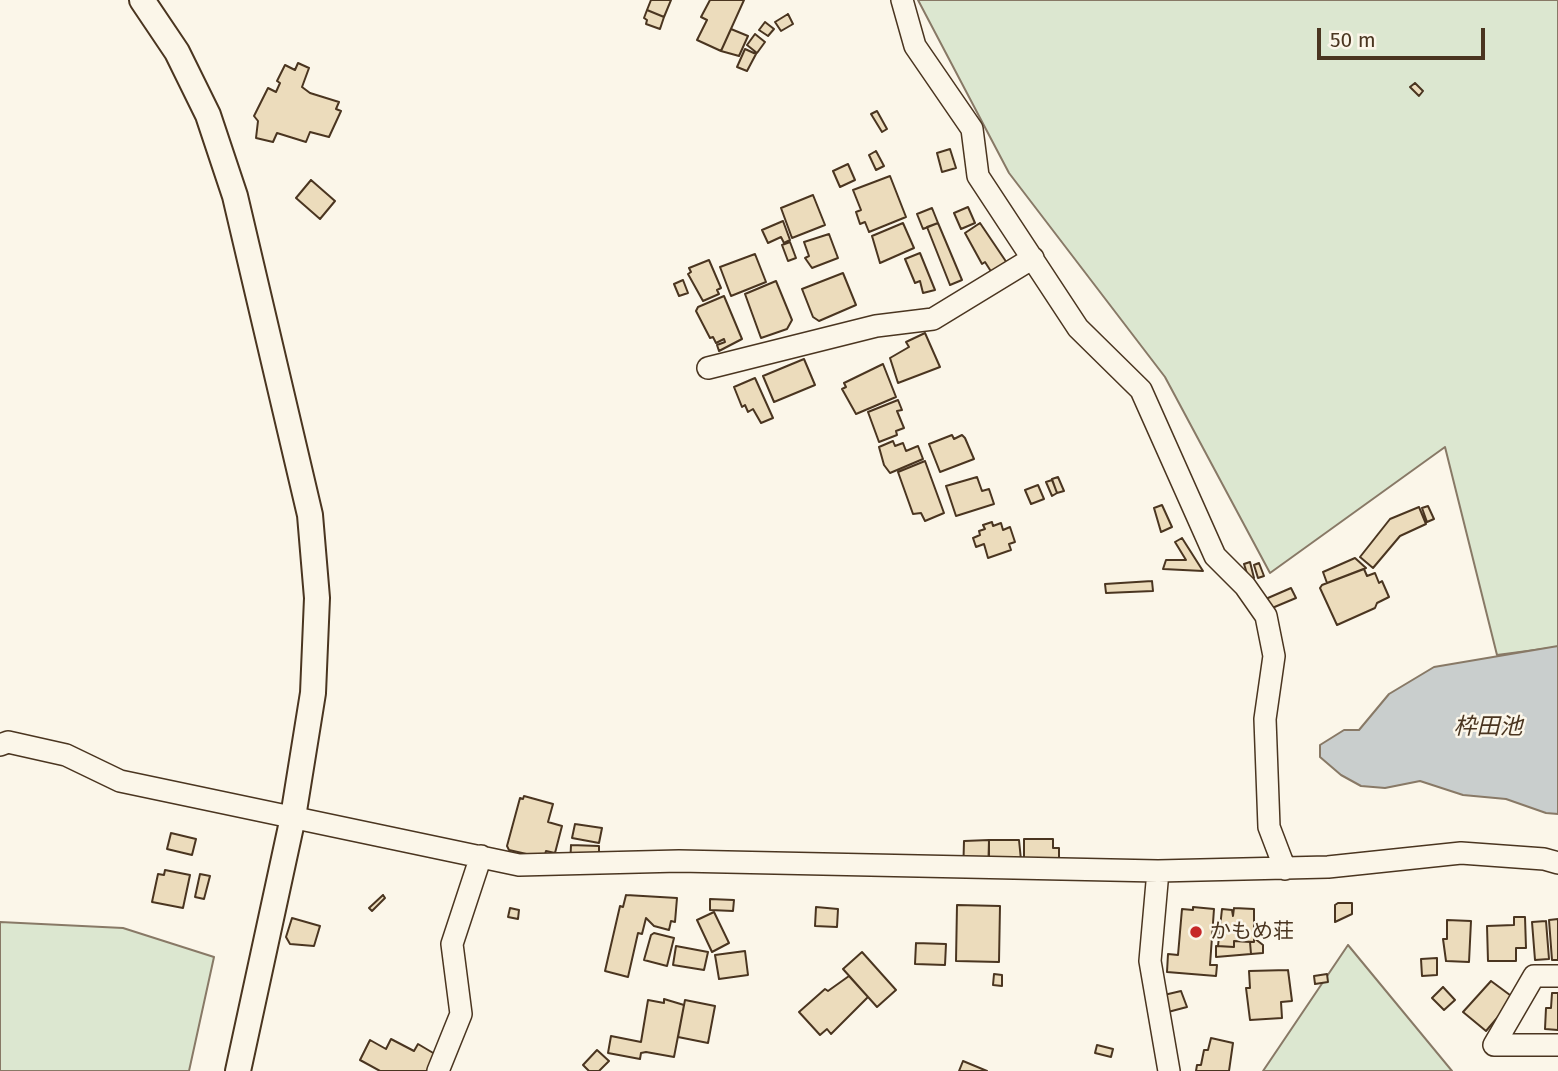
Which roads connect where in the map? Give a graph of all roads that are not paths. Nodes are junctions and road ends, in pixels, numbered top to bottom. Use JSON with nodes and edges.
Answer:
{"nodes":[{"id":1,"x":142,"y":0,"type":"edge"},
{"id":2,"x":902,"y":0,"type":"edge"},
{"id":3,"x":1032,"y":258,"type":"junction"},
{"id":4,"x":708,"y":368,"type":"dead end"},
{"id":5,"x":0,"y":745,"type":"edge"},
{"id":6,"x":293,"y":817,"type":"junction"},
{"id":7,"x":481,"y":856,"type":"junction"},
{"id":8,"x":1558,"y":863,"type":"edge"},
{"id":9,"x":1285,"y":869,"type":"junction"},
{"id":10,"x":1158,"y":871,"type":"junction"},
{"id":11,"x":1558,"y":976,"type":"edge"},
{"id":12,"x":1558,"y":1045,"type":"edge"},
{"id":13,"x":237,"y":1071,"type":"edge"},
{"id":14,"x":438,"y":1071,"type":"edge"},
{"id":15,"x":1169,"y":1071,"type":"edge"}],
"edges":[{"from":1,"to":6,"type":"street"},
{"from":2,"to":3,"type":"street"},
{"from":3,"to":4,"type":"street"},
{"from":3,"to":9,"type":"street"},
{"from":5,"to":6,"type":"street"},
{"from":6,"to":7,"type":"street"},
{"from":6,"to":13,"type":"street"},
{"from":7,"to":10,"type":"street"},
{"from":7,"to":14,"type":"street"},
{"from":8,"to":9,"type":"street"},
{"from":9,"to":10,"type":"street"},
{"from":10,"to":15,"type":"street"},
{"from":11,"to":12,"type":"street"}]}
